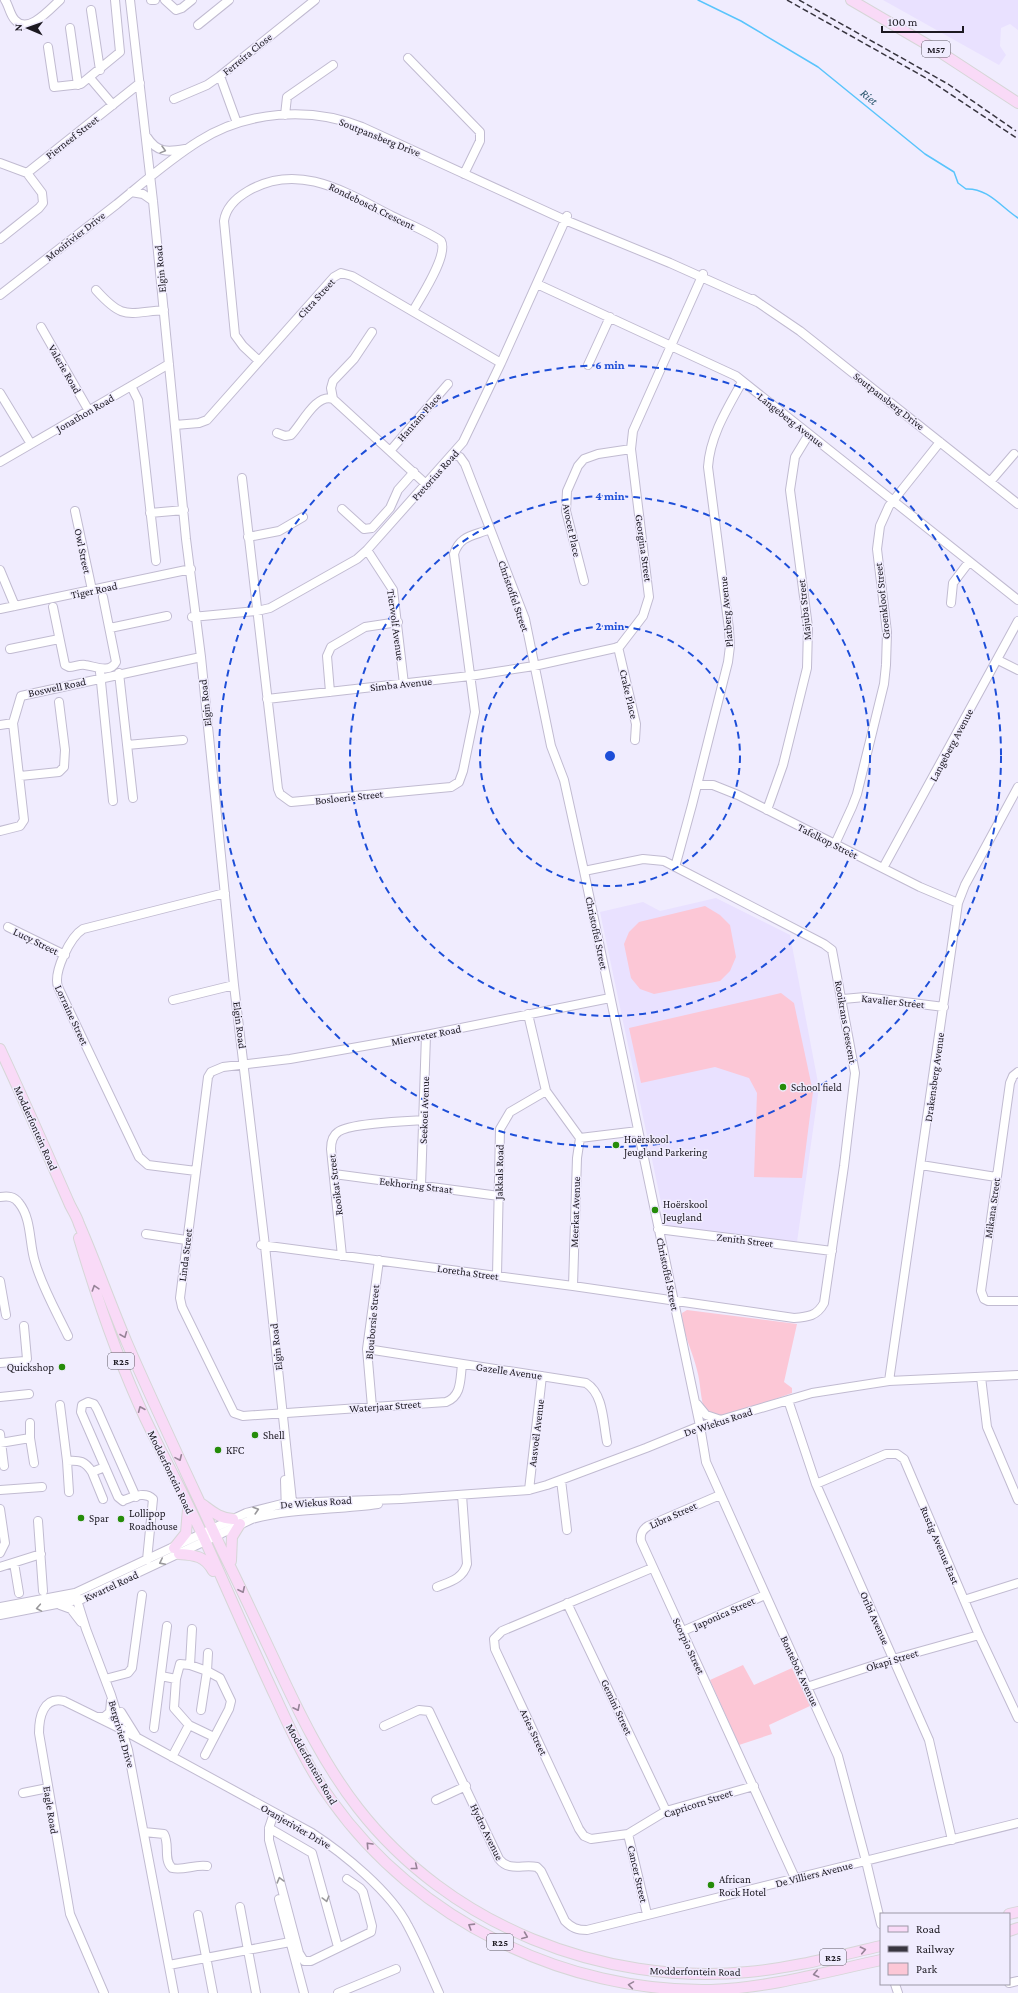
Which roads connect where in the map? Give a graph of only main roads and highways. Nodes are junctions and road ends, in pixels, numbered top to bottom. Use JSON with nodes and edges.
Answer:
{"nodes":[{"id":1,"x":851,"y":0,"type":"edge"},
{"id":2,"x":1013,"y":97,"type":"edge"},
{"id":3,"x":1018,"y":103,"type":"edge"},
{"id":4,"x":0,"y":1049,"type":"edge"},
{"id":5,"x":71,"y":1208,"type":"junction"},
{"id":6,"x":200,"y":1503,"type":"junction"},
{"id":7,"x":188,"y":1508,"type":"junction"},
{"id":8,"x":232,"y":1570,"type":"junction"},
{"id":9,"x":248,"y":1638,"type":"junction"},
{"id":10,"x":880,"y":1946,"type":"edge"},
{"id":11,"x":880,"y":1960,"type":"edge"}],
"edges":[{"from":1,"to":2,"type":"main road","number":"M57"},
{"from":2,"to":3,"type":"main road","number":"M57"},
{"from":4,"to":5,"type":"main road","name":"Modderfontein Road","number":"R25"},
{"from":5,"to":6,"type":"main road","name":"Modderfontein Road","number":"R25","one_way":true},
{"from":7,"to":5,"type":"main road","name":"Modderfontein Road","number":"R25","one_way":true},
{"from":6,"to":8,"type":"main road","name":"Modderfontein Road","number":"R25"},
{"from":6,"to":8,"type":"main road"},
{"from":7,"to":9,"type":"main road","name":"Modderfontein Road","number":"R25"},
{"from":7,"to":9,"type":"main road"},
{"from":8,"to":10,"type":"main road","name":"Modderfontein Road","number":"R25","one_way":true},
{"from":11,"to":9,"type":"main road","name":"Modderfontein Road","number":"R25","one_way":true}]}
